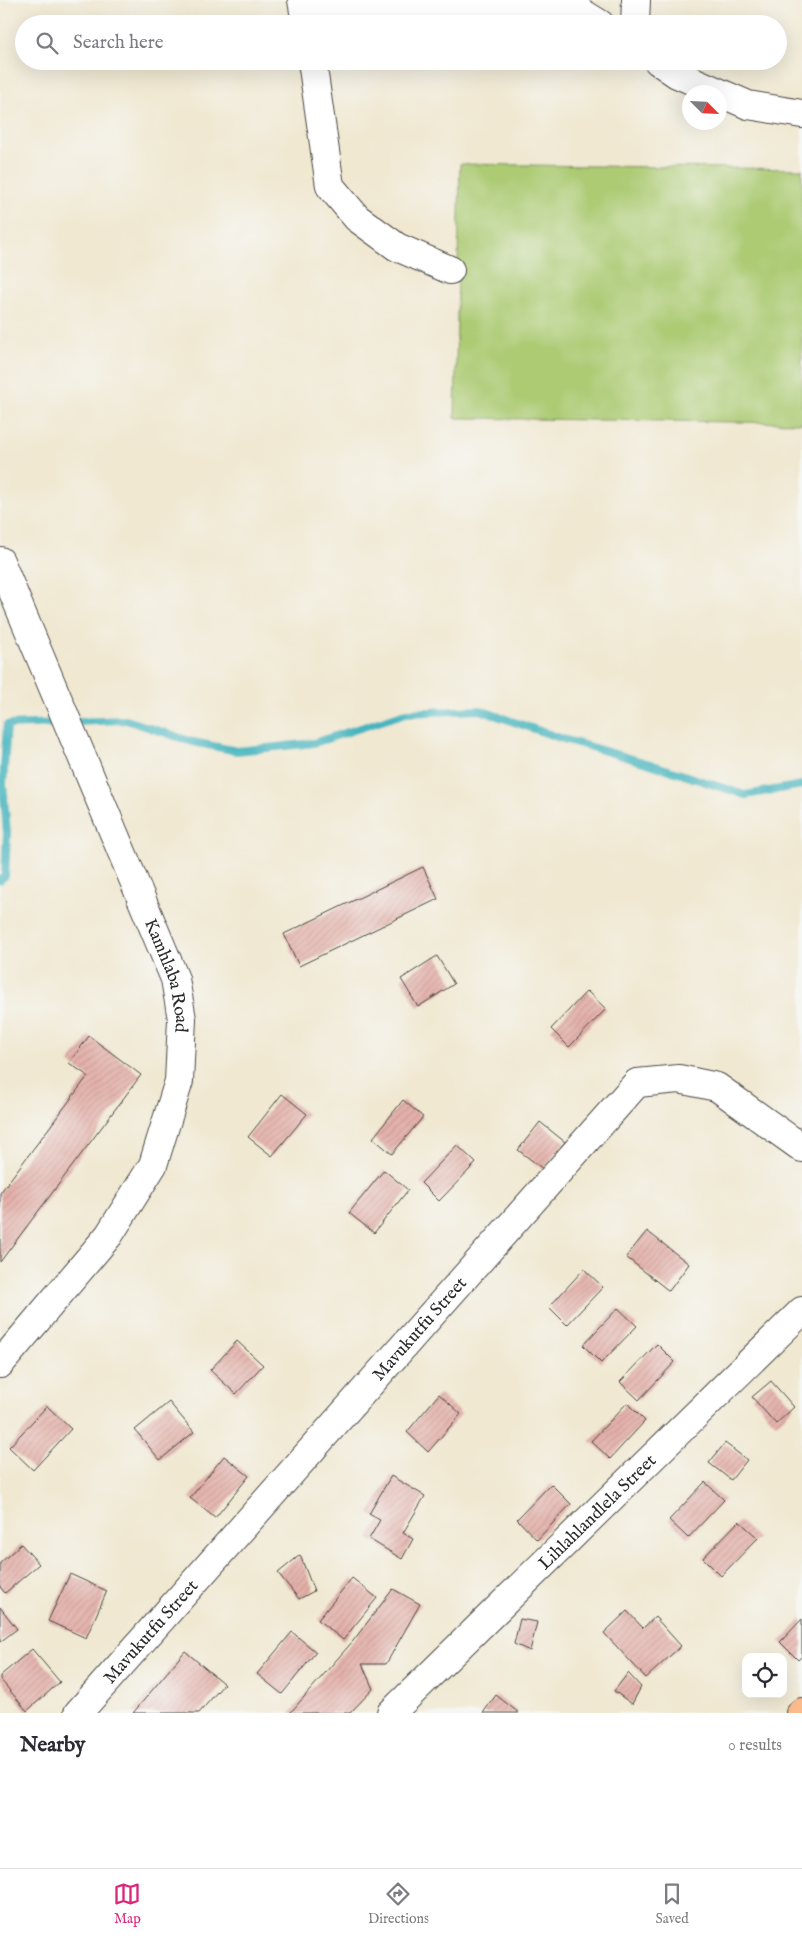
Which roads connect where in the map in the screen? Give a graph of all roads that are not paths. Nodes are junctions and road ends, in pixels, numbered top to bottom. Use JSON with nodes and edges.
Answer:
{"nodes":[{"id":1,"x":302,"y":0,"type":"edge"},
{"id":2,"x":309,"y":0,"type":"edge"},
{"id":3,"x":636,"y":0,"type":"edge"},
{"id":4,"x":304,"y":15,"type":"edge"},
{"id":5,"x":585,"y":15,"type":"edge"},
{"id":6,"x":635,"y":15,"type":"edge"},
{"id":7,"x":313,"y":70,"type":"edge"},
{"id":8,"x":671,"y":70,"type":"edge"},
{"id":9,"x":802,"y":114,"type":"edge"},
{"id":10,"x":450,"y":270,"type":"dead end"},
{"id":11,"x":0,"y":561,"type":"edge"},
{"id":12,"x":802,"y":1148,"type":"edge"},
{"id":13,"x":802,"y":1312,"type":"edge"},
{"id":14,"x":0,"y":1364,"type":"edge"},
{"id":15,"x":78,"y":1713,"type":"edge"},
{"id":16,"x":391,"y":1713,"type":"edge"}],
"edges":[{"from":1,"to":4,"type":"street"},
{"from":2,"to":5,"type":"street"},
{"from":3,"to":6,"type":"street"},
{"from":7,"to":10,"type":"street"},
{"from":8,"to":9,"type":"street"},
{"from":11,"to":14,"type":"street","name":"Kamhlaba Road"},
{"from":12,"to":15,"type":"street","name":"Mavukutfu Street"},
{"from":13,"to":16,"type":"street","name":"Lihlahlandlela Street"}]}
